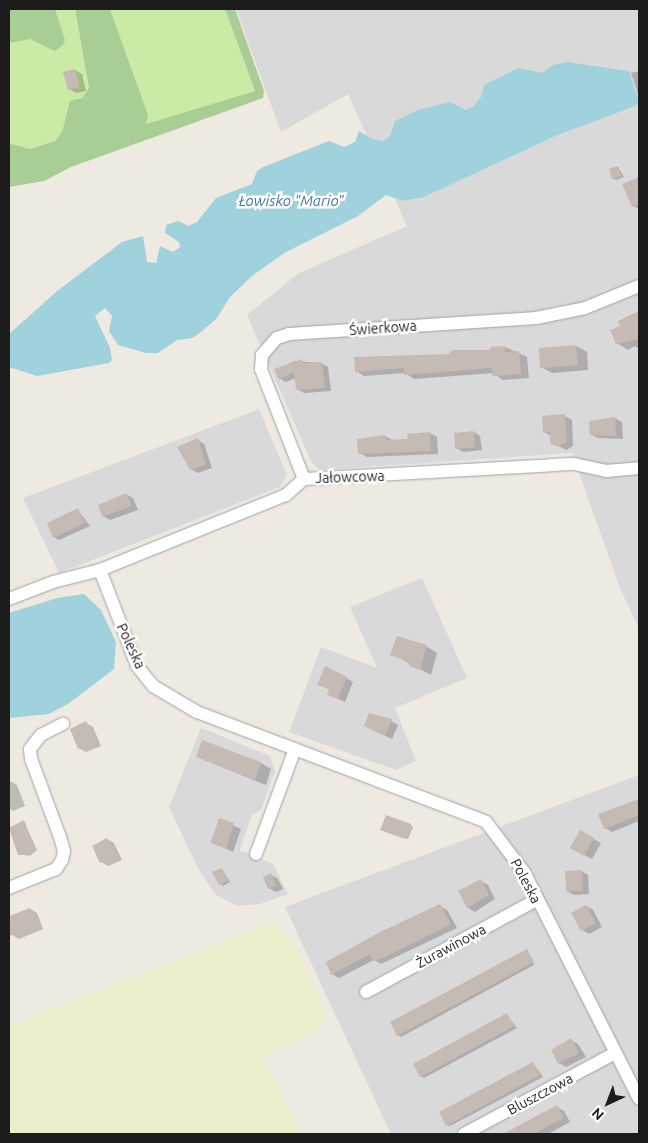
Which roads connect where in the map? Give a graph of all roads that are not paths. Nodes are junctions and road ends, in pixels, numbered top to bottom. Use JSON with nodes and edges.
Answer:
{"nodes":[{"id":1,"x":639,"y":286,"type":"edge"},
{"id":2,"x":639,"y":468,"type":"edge"},
{"id":3,"x":304,"y":479,"type":"junction"},
{"id":4,"x":100,"y":570,"type":"junction"},
{"id":5,"x":9,"y":599,"type":"edge"},
{"id":6,"x":63,"y":724,"type":"dead end"},
{"id":7,"x":295,"y":749,"type":"junction"},
{"id":8,"x":256,"y":854,"type":"dead end"},
{"id":9,"x":9,"y":888,"type":"edge"},
{"id":10,"x":536,"y":900,"type":"junction"},
{"id":11,"x":366,"y":992,"type":"dead end"},
{"id":12,"x":615,"y":1054,"type":"junction"},
{"id":13,"x":639,"y":1100,"type":"edge"},
{"id":14,"x":464,"y":1134,"type":"edge"}],
"edges":[{"from":1,"to":3,"type":"street","name":"Świerkowa"},
{"from":2,"to":3,"type":"street","name":"Jałowcowa"},
{"from":3,"to":4,"type":"street","name":"Jałowcowa"},
{"from":4,"to":5,"type":"street","name":"Jałowcowa"},
{"from":4,"to":7,"type":"street","name":"Poleska"},
{"from":6,"to":9,"type":"street"},
{"from":7,"to":8,"type":"street"},
{"from":7,"to":10,"type":"street","name":"Poleska"},
{"from":10,"to":11,"type":"street","name":"Żurawinowa"},
{"from":10,"to":12,"type":"street","name":"Poleska"},
{"from":12,"to":13,"type":"street","name":"Poleska"},
{"from":12,"to":14,"type":"street","name":"Bluszczowa"}]}
